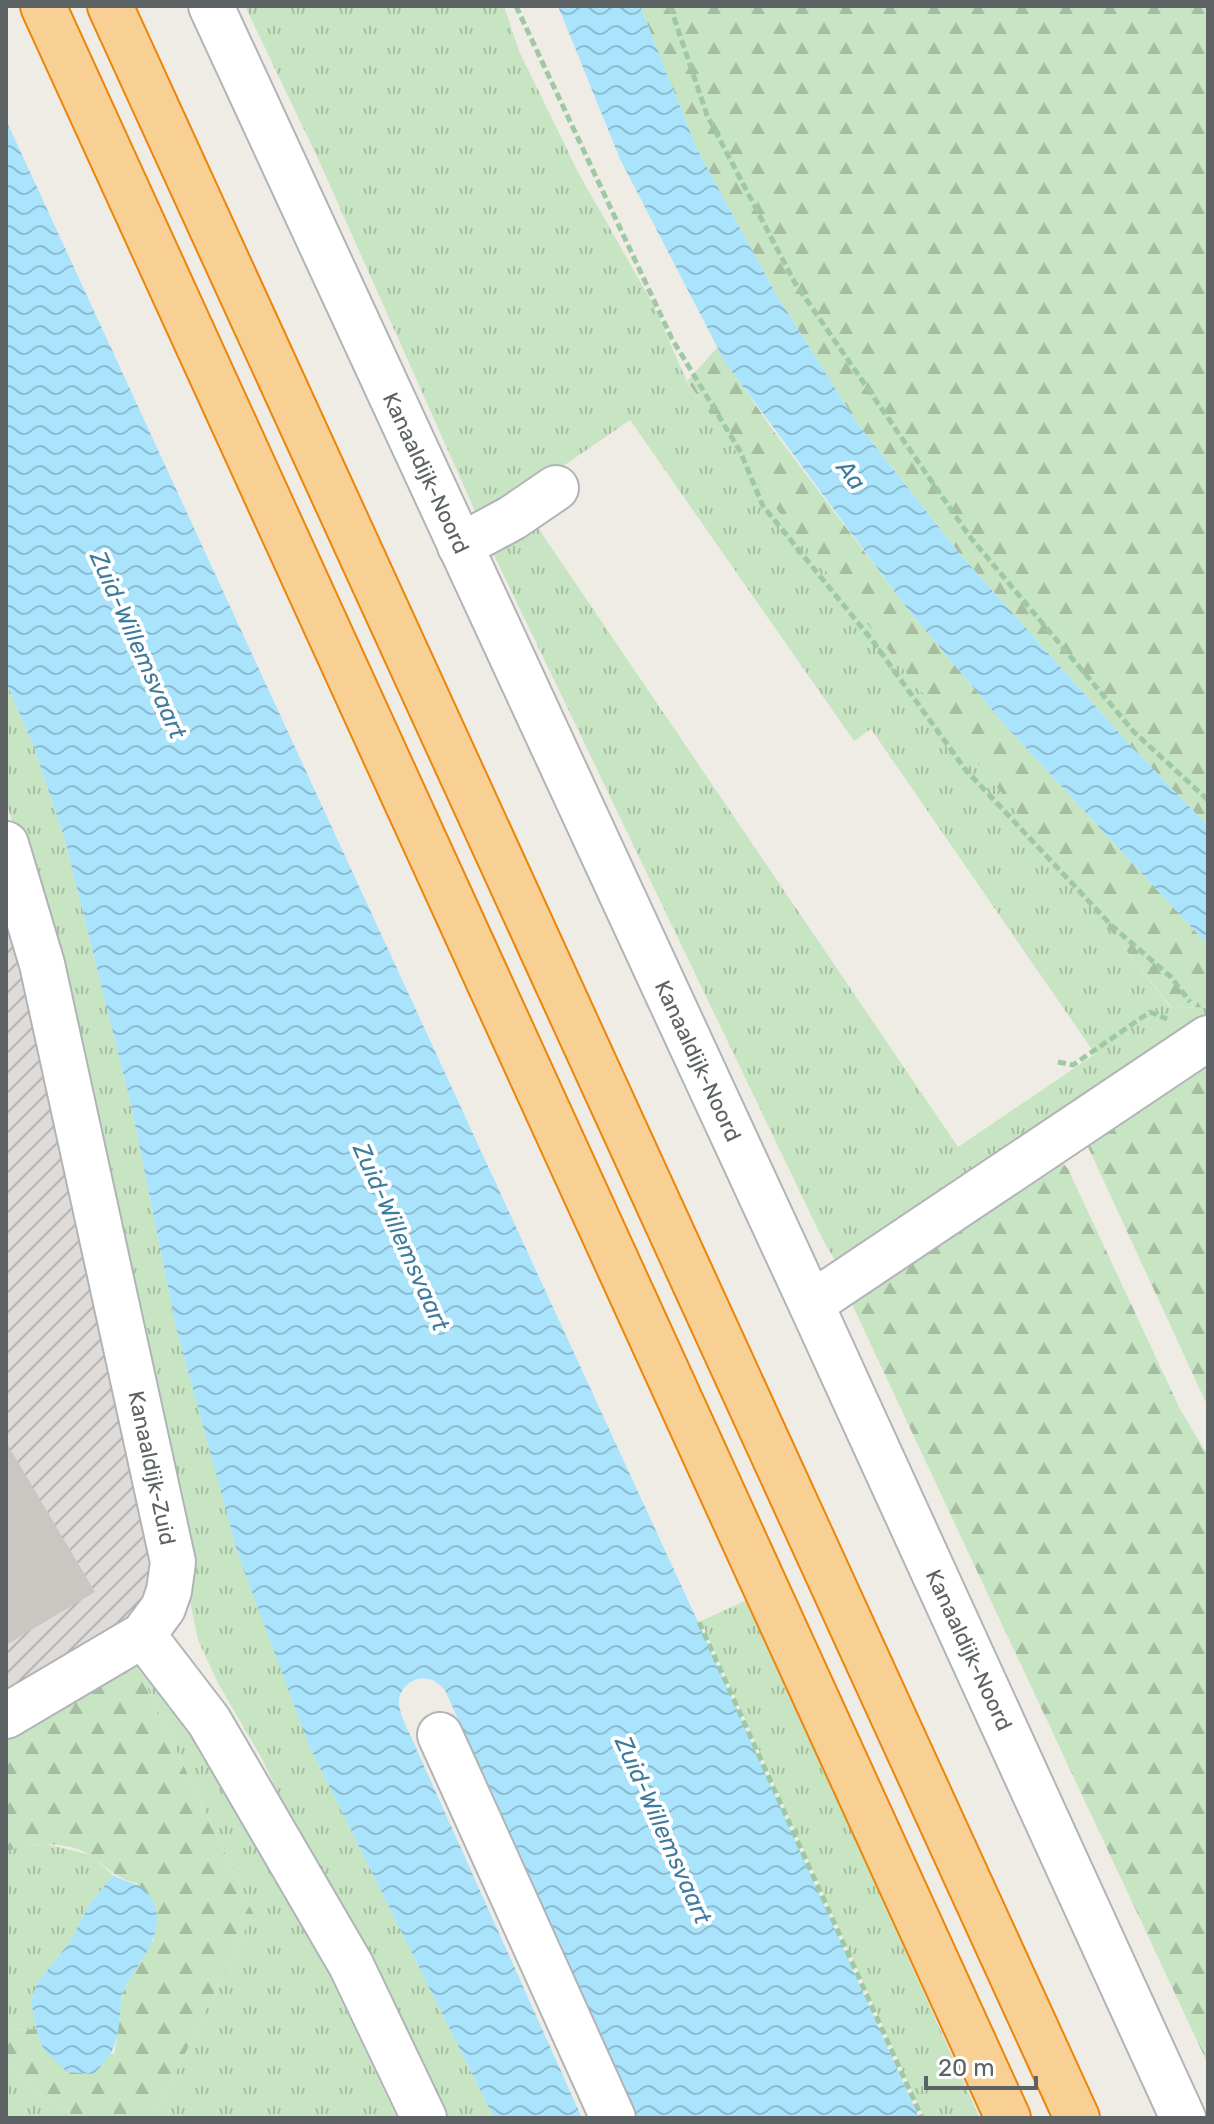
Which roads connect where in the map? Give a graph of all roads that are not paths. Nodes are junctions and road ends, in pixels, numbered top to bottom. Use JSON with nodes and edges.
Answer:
{"nodes":[{"id":1,"x":43,"y":6,"type":"edge"},
{"id":2,"x":110,"y":6,"type":"edge"},
{"id":3,"x":211,"y":6,"type":"edge"},
{"id":4,"x":556,"y":488,"type":"dead end"},
{"id":5,"x":460,"y":546,"type":"junction"},
{"id":6,"x":6,"y":844,"type":"edge"},
{"id":7,"x":1204,"y":1030,"type":"edge"},
{"id":8,"x":811,"y":1304,"type":"junction"},
{"id":9,"x":143,"y":1635,"type":"junction"},
{"id":10,"x":6,"y":1716,"type":"edge"},
{"id":11,"x":440,"y":1735,"type":"dead end"},
{"id":12,"x":424,"y":2118,"type":"edge"},
{"id":13,"x":613,"y":2118,"type":"edge"},
{"id":14,"x":1008,"y":2118,"type":"edge"},
{"id":15,"x":1077,"y":2118,"type":"edge"},
{"id":16,"x":1183,"y":2118,"type":"edge"}],
"edges":[{"from":1,"to":14,"type":"highway"},
{"from":2,"to":15,"type":"highway"},
{"from":3,"to":5,"type":"street","name":"Kanaaldijk-Noord"},
{"from":4,"to":5,"type":"street"},
{"from":5,"to":8,"type":"street","name":"Kanaaldijk-Noord"},
{"from":6,"to":9,"type":"street","name":"Kanaaldijk-Zuid"},
{"from":7,"to":8,"type":"street"},
{"from":8,"to":16,"type":"street","name":"Kanaaldijk-Noord"},
{"from":9,"to":10,"type":"street"},
{"from":9,"to":12,"type":"street"},
{"from":11,"to":13,"type":"street"}]}
